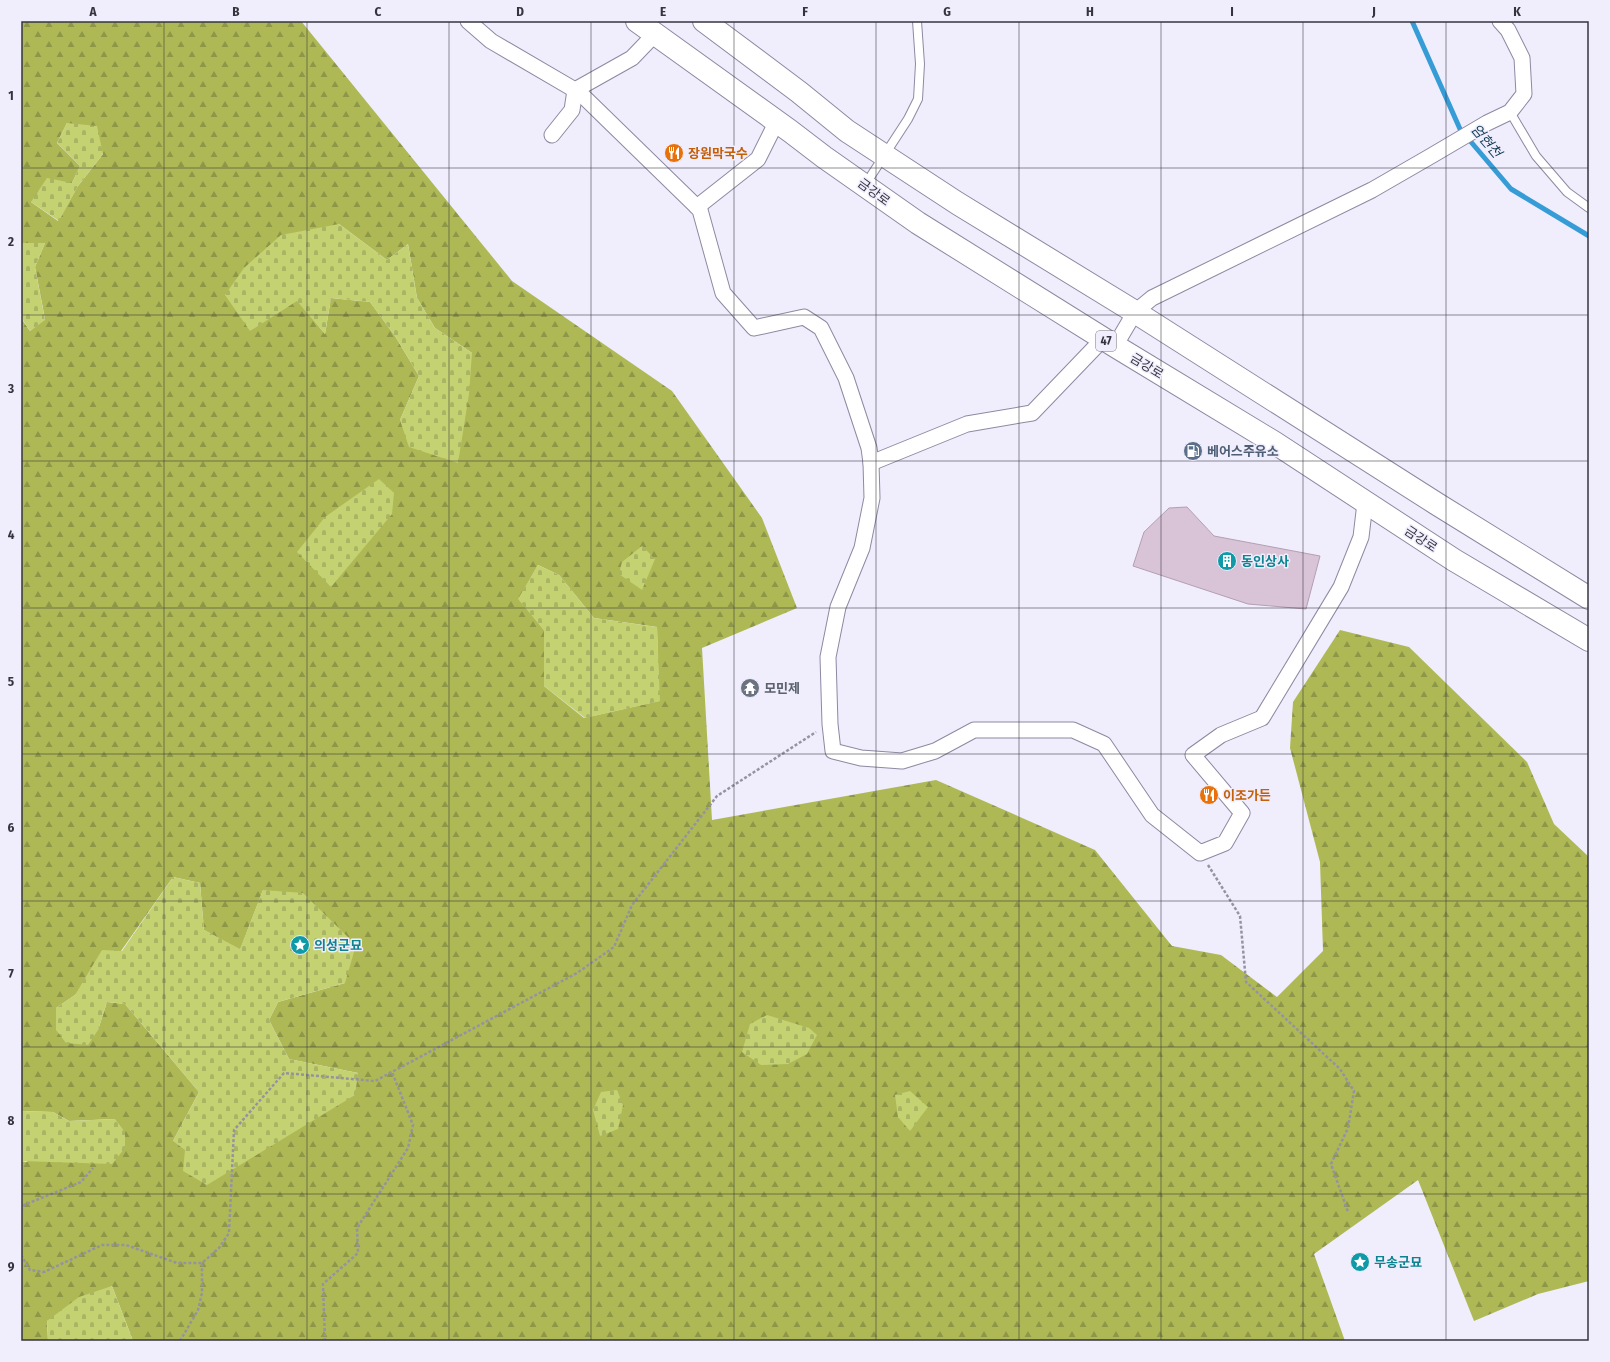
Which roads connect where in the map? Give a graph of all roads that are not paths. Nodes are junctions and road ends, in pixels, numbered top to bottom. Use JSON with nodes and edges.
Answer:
{"nodes":[{"id":1,"x":468,"y":21,"type":"edge"},
{"id":2,"x":637,"y":21,"type":"edge"},
{"id":3,"x":704,"y":21,"type":"edge"},
{"id":4,"x":917,"y":21,"type":"edge"},
{"id":5,"x":1500,"y":21,"type":"edge"},
{"id":6,"x":655,"y":34,"type":"junction"},
{"id":7,"x":575,"y":90,"type":"junction"},
{"id":8,"x":1510,"y":112,"type":"junction"},
{"id":9,"x":777,"y":121,"type":"junction"},
{"id":10,"x":552,"y":135,"type":"dead end"},
{"id":11,"x":885,"y":155,"type":"junction"},
{"id":12,"x":864,"y":186,"type":"junction"},
{"id":13,"x":697,"y":207,"type":"junction"},
{"id":14,"x":1589,"y":208,"type":"edge"},
{"id":15,"x":1135,"y":312,"type":"junction"},
{"id":16,"x":1109,"y":343,"type":"junction"},
{"id":17,"x":871,"y":463,"type":"junction"},
{"id":18,"x":1365,"y":503,"type":"junction"},
{"id":19,"x":1589,"y":598,"type":"edge"},
{"id":20,"x":1589,"y":640,"type":"edge"}],
"edges":[{"from":1,"to":7,"type":"street"},
{"from":2,"to":6,"type":"main road","name":"금강로","number":"47"},
{"from":3,"to":11,"type":"main road"},
{"from":4,"to":11,"type":"lane"},
{"from":5,"to":8,"type":"street"},
{"from":6,"to":7,"type":"street"},
{"from":6,"to":9,"type":"main road","name":"금강로","number":"47"},
{"from":7,"to":10,"type":"street"},
{"from":7,"to":13,"type":"street"},
{"from":8,"to":14,"type":"lane"},
{"from":8,"to":15,"type":"street"},
{"from":9,"to":12,"type":"main road","name":"금강로","number":"47"},
{"from":9,"to":13,"type":"street"},
{"from":11,"to":12,"type":"lane"},
{"from":11,"to":15,"type":"main road"},
{"from":12,"to":16,"type":"main road","name":"금강로","number":"47"},
{"from":13,"to":17,"type":"street"},
{"from":15,"to":16,"type":"street"},
{"from":15,"to":19,"type":"main road"},
{"from":16,"to":17,"type":"street"},
{"from":16,"to":18,"type":"main road","name":"금강로","number":"47"},
{"from":17,"to":18,"type":"street"},
{"from":18,"to":20,"type":"main road","name":"금강로","number":"47"}]}
